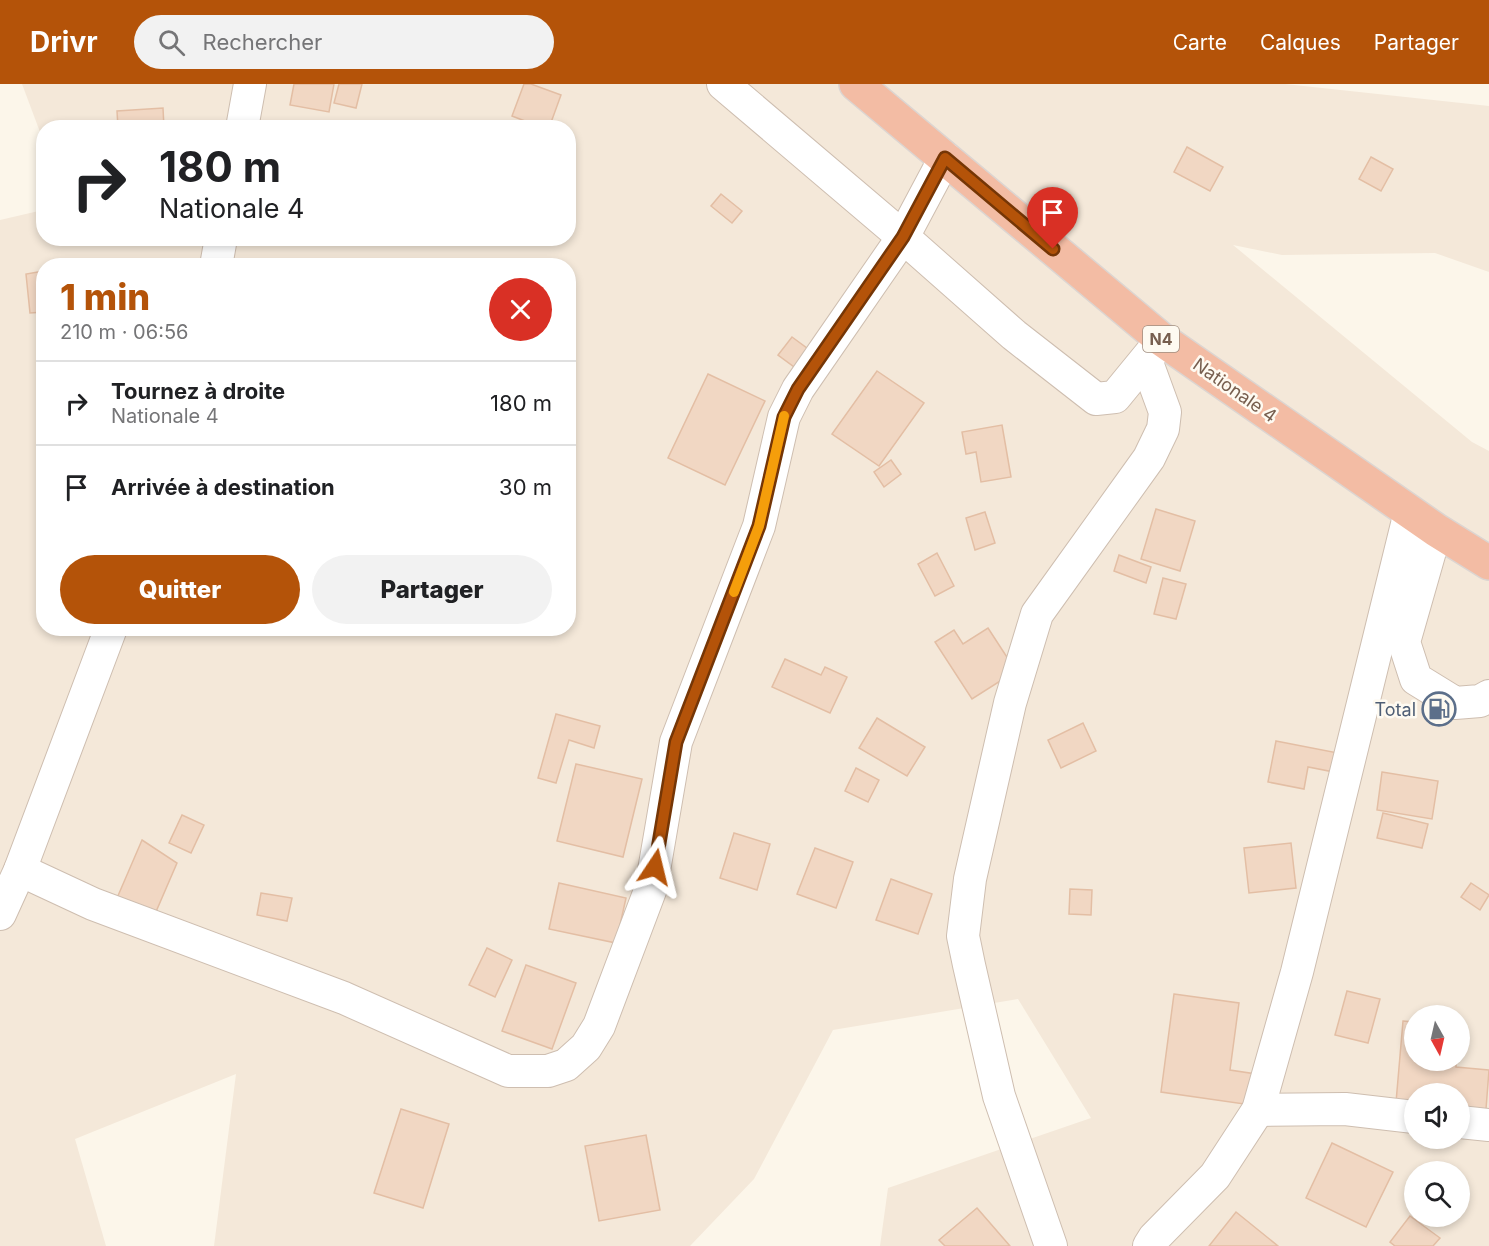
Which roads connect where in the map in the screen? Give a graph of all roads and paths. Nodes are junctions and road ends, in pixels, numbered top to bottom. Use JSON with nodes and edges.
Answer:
{"nodes":[{"id":1,"x":250,"y":84,"type":"edge"},
{"id":2,"x":723,"y":84,"type":"edge"},
{"id":3,"x":856,"y":84,"type":"edge"},
{"id":4,"x":243,"y":120,"type":"edge"},
{"id":5,"x":945,"y":158,"type":"junction"},
{"id":6,"x":903,"y":237,"type":"junction"},
{"id":7,"x":1154,"y":350,"type":"junction"},
{"id":8,"x":1423,"y":521,"type":"junction"},
{"id":9,"x":1489,"y":563,"type":"edge"},
{"id":10,"x":108,"y":636,"type":"edge"},
{"id":11,"x":1489,"y":696,"type":"edge"},
{"id":12,"x":20,"y":870,"type":"junction"},
{"id":13,"x":0,"y":914,"type":"edge"},
{"id":14,"x":1258,"y":1110,"type":"junction"},
{"id":15,"x":1404,"y":1116,"type":"edge"},
{"id":16,"x":1470,"y":1123,"type":"edge"},
{"id":17,"x":1489,"y":1125,"type":"edge"},
{"id":18,"x":1052,"y":1246,"type":"edge"},
{"id":19,"x":1149,"y":1246,"type":"edge"}],
"edges":[{"from":1,"to":4,"type":"street"},
{"from":2,"to":6,"type":"street"},
{"from":3,"to":5,"type":"highway","name":"Nationale 4","number":"N4"},
{"from":5,"to":6,"type":"street"},
{"from":5,"to":7,"type":"highway","name":"Nationale 4","number":"N4"},
{"from":6,"to":7,"type":"street"},
{"from":6,"to":12,"type":"street"},
{"from":7,"to":8,"type":"highway","name":"Nationale 4","number":"N4"},
{"from":7,"to":18,"type":"street"},
{"from":8,"to":9,"type":"highway","name":"Nationale 4","number":"N4"},
{"from":8,"to":11,"type":"street"},
{"from":8,"to":14,"type":"street"},
{"from":10,"to":12,"type":"street"},
{"from":12,"to":13,"type":"street"},
{"from":14,"to":15,"type":"street"},
{"from":14,"to":19,"type":"street"},
{"from":16,"to":17,"type":"street"}]}
